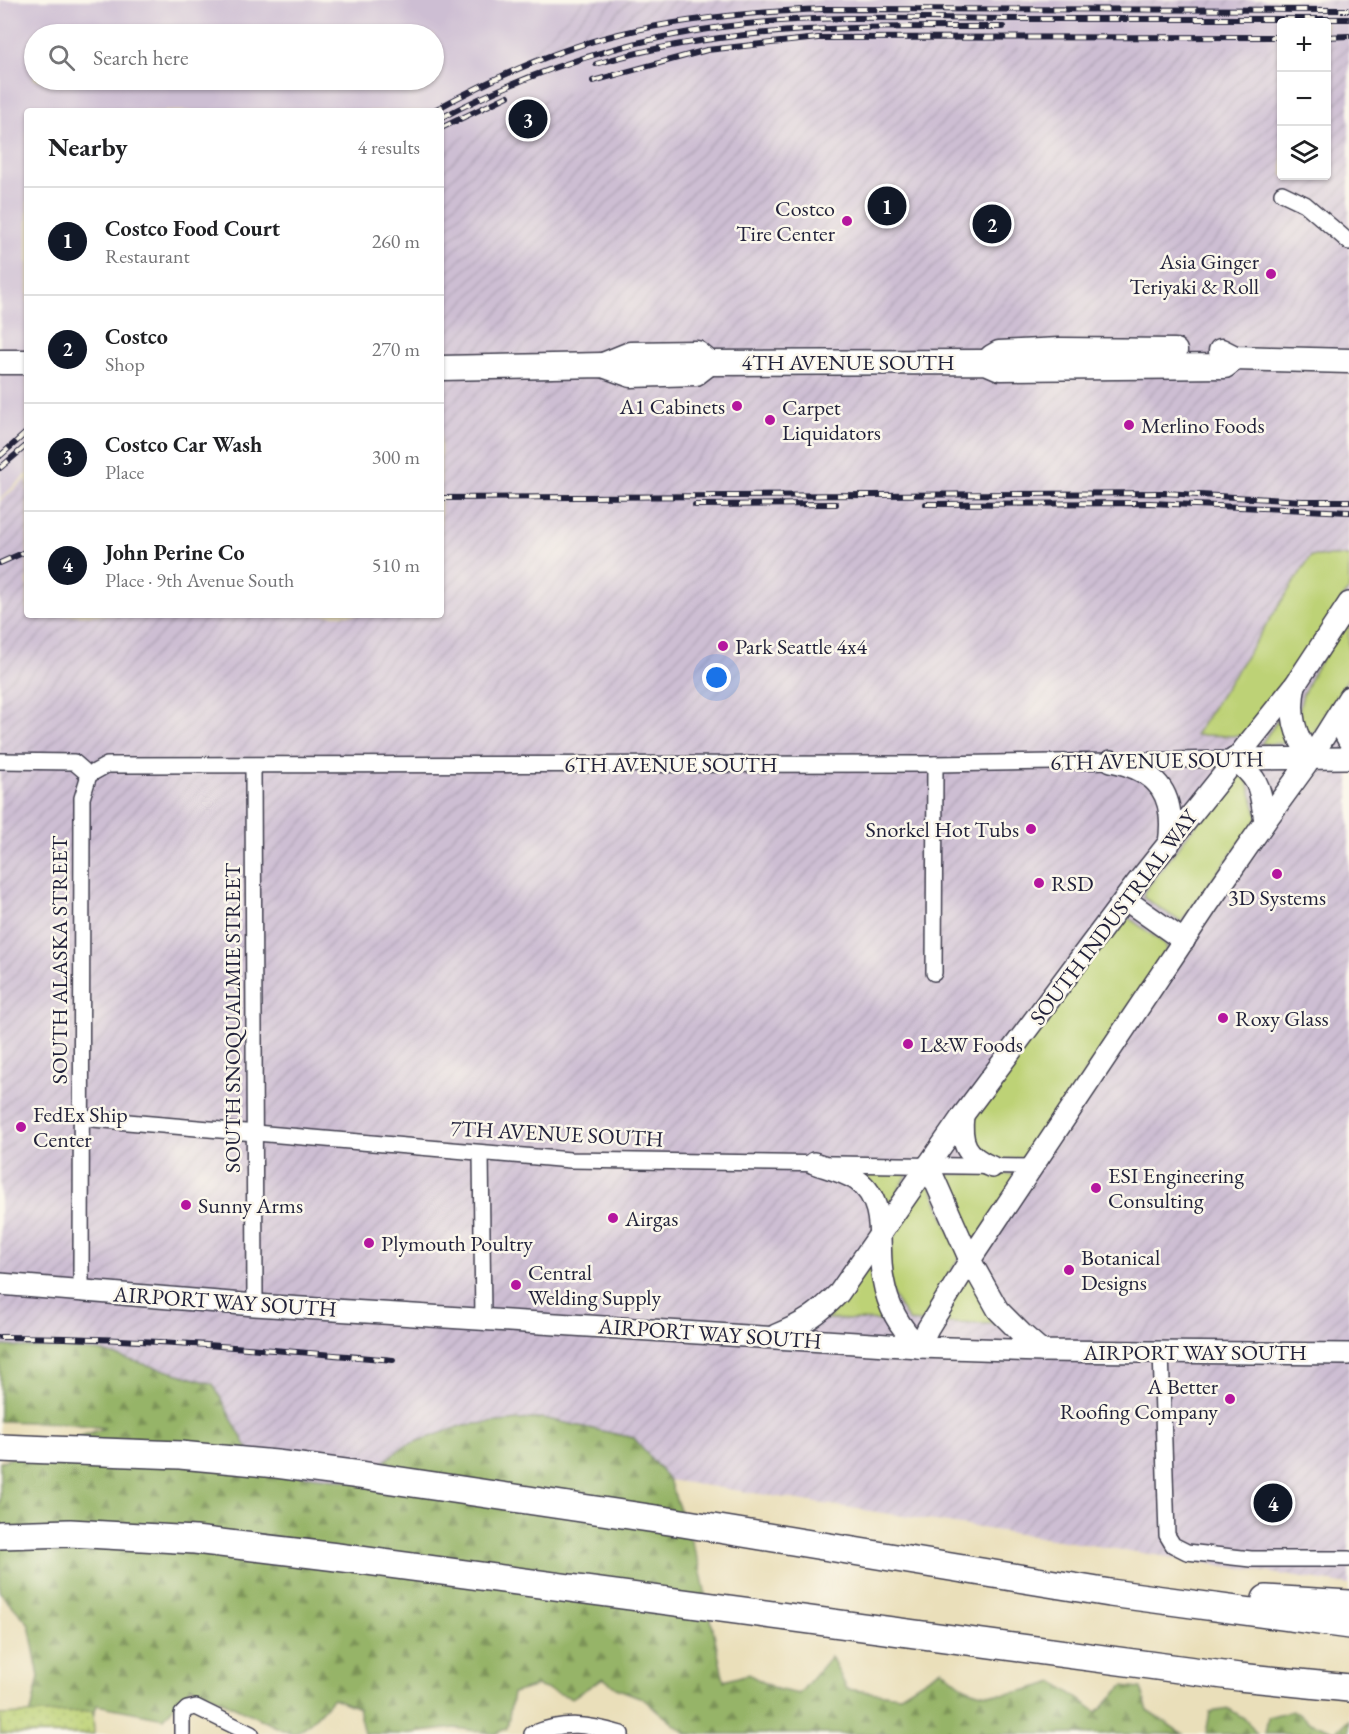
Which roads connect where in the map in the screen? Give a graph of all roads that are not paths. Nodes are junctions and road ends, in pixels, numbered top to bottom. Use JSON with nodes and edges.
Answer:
{"nodes":[{"id":1,"x":1282,"y":194,"type":"dead end"},
{"id":2,"x":1349,"y":242,"type":"edge"},
{"id":3,"x":1180,"y":351,"type":"junction"},
{"id":4,"x":1235,"y":358,"type":"junction"},
{"id":5,"x":1349,"y":361,"type":"edge"},
{"id":6,"x":0,"y":362,"type":"edge"},
{"id":7,"x":24,"y":362,"type":"edge"},
{"id":8,"x":986,"y":362,"type":"junction"},
{"id":9,"x":1104,"y":368,"type":"junction"},
{"id":10,"x":444,"y":369,"type":"edge"},
{"id":11,"x":1349,"y":603,"type":"edge"},
{"id":12,"x":1295,"y":685,"type":"junction"},
{"id":13,"x":1345,"y":703,"type":"edge"},
{"id":14,"x":1349,"y":741,"type":"edge"},
{"id":15,"x":1311,"y":758,"type":"junction"},
{"id":16,"x":1349,"y":758,"type":"edge"},
{"id":17,"x":1234,"y":759,"type":"junction"},
{"id":18,"x":0,"y":761,"type":"edge"},
{"id":19,"x":1111,"y":761,"type":"junction"},
{"id":20,"x":935,"y":764,"type":"junction"},
{"id":21,"x":253,"y":766,"type":"junction"},
{"id":22,"x":89,"y":775,"type":"junction"},
{"id":23,"x":1264,"y":821,"type":"junction"},
{"id":24,"x":1169,"y":844,"type":"junction"},
{"id":25,"x":1126,"y":900,"type":"junction"},
{"id":26,"x":1184,"y":941,"type":"junction"},
{"id":27,"x":934,"y":973,"type":"dead end"},
{"id":28,"x":963,"y":1114,"type":"junction"},
{"id":29,"x":81,"y":1118,"type":"junction"},
{"id":30,"x":255,"y":1134,"type":"junction"},
{"id":31,"x":481,"y":1153,"type":"junction"},
{"id":32,"x":814,"y":1163,"type":"junction"},
{"id":33,"x":928,"y":1165,"type":"junction"},
{"id":34,"x":992,"y":1167,"type":"junction"},
{"id":35,"x":1033,"y":1167,"type":"junction"},
{"id":36,"x":880,"y":1234,"type":"junction"},
{"id":37,"x":970,"y":1260,"type":"junction"},
{"id":38,"x":0,"y":1284,"type":"edge"},
{"id":39,"x":81,"y":1290,"type":"junction"},
{"id":40,"x":255,"y":1305,"type":"junction"},
{"id":41,"x":483,"y":1319,"type":"junction"},
{"id":42,"x":773,"y":1337,"type":"junction"},
{"id":43,"x":919,"y":1347,"type":"junction"},
{"id":44,"x":1042,"y":1351,"type":"junction"},
{"id":45,"x":1161,"y":1352,"type":"junction"},
{"id":46,"x":1349,"y":1354,"type":"edge"},
{"id":47,"x":0,"y":1448,"type":"edge"},
{"id":48,"x":0,"y":1534,"type":"edge"},
{"id":49,"x":1349,"y":1559,"type":"edge"},
{"id":50,"x":1110,"y":1593,"type":"junction"},
{"id":51,"x":1349,"y":1604,"type":"edge"},
{"id":52,"x":1349,"y":1625,"type":"edge"},
{"id":53,"x":1239,"y":1677,"type":"junction"},
{"id":54,"x":1349,"y":1688,"type":"edge"},
{"id":55,"x":1349,"y":1704,"type":"edge"},
{"id":56,"x":579,"y":1729,"type":"edge"},
{"id":57,"x":182,"y":1734,"type":"edge"},
{"id":58,"x":251,"y":1734,"type":"edge"},
{"id":59,"x":532,"y":1734,"type":"edge"},
{"id":60,"x":621,"y":1734,"type":"edge"}],
"edges":[{"from":1,"to":2,"type":"street"},
{"from":3,"to":4,"type":"main road","name":"4TH AVENUE SOUTH"},
{"from":3,"to":8,"type":"main road","name":"4TH AVENUE SOUTH"},
{"from":3,"to":9,"type":"main road"},
{"from":4,"to":5,"type":"main road","name":"4TH AVENUE SOUTH"},
{"from":4,"to":9,"type":"main road","name":"4TH AVENUE SOUTH"},
{"from":6,"to":7,"type":"main road"},
{"from":8,"to":9,"type":"main road","name":"4TH AVENUE SOUTH"},
{"from":8,"to":10,"type":"main road","name":"4TH AVENUE SOUTH"},
{"from":11,"to":12,"type":"street","name":"SOUTH INDUSTRIAL WAY"},
{"from":12,"to":15,"type":"street"},
{"from":12,"to":17,"type":"street","name":"SOUTH INDUSTRIAL WAY"},
{"from":13,"to":14,"type":"street"},
{"from":13,"to":15,"type":"street"},
{"from":15,"to":16,"type":"street","name":"6TH AVENUE SOUTH"},
{"from":15,"to":17,"type":"street","name":"6TH AVENUE SOUTH"},
{"from":15,"to":23,"type":"street"},
{"from":17,"to":19,"type":"street","name":"6TH AVENUE SOUTH"},
{"from":17,"to":23,"type":"street"},
{"from":17,"to":24,"type":"street","name":"SOUTH INDUSTRIAL WAY"},
{"from":18,"to":22,"type":"street"},
{"from":19,"to":20,"type":"street","name":"6TH AVENUE SOUTH"},
{"from":19,"to":24,"type":"street"},
{"from":20,"to":21,"type":"street","name":"6TH AVENUE SOUTH"},
{"from":20,"to":27,"type":"street"},
{"from":21,"to":22,"type":"street","name":"6TH AVENUE SOUTH"},
{"from":21,"to":30,"type":"street","name":"SOUTH SNOQUALMIE STREET"},
{"from":22,"to":29,"type":"street","name":"SOUTH ALASKA STREET"},
{"from":23,"to":26,"type":"street"},
{"from":24,"to":25,"type":"street","name":"SOUTH INDUSTRIAL WAY"},
{"from":25,"to":26,"type":"street"},
{"from":25,"to":28,"type":"street","name":"SOUTH INDUSTRIAL WAY"},
{"from":26,"to":35,"type":"street"},
{"from":28,"to":33,"type":"street","name":"SOUTH INDUSTRIAL WAY"},
{"from":28,"to":34,"type":"street"},
{"from":29,"to":30,"type":"street","name":"7TH AVENUE SOUTH"},
{"from":29,"to":39,"type":"street","name":"SOUTH ALASKA STREET"},
{"from":30,"to":31,"type":"street","name":"7TH AVENUE SOUTH"},
{"from":30,"to":40,"type":"street","name":"SOUTH SNOQUALMIE STREET"},
{"from":31,"to":32,"type":"street","name":"7TH AVENUE SOUTH"},
{"from":31,"to":41,"type":"street"},
{"from":32,"to":33,"type":"street","name":"7TH AVENUE SOUTH"},
{"from":32,"to":36,"type":"street"},
{"from":33,"to":34,"type":"street","name":"7TH AVENUE SOUTH"},
{"from":33,"to":36,"type":"street","name":"SOUTH INDUSTRIAL WAY"},
{"from":33,"to":37,"type":"street"},
{"from":34,"to":35,"type":"street","name":"7TH AVENUE SOUTH"},
{"from":35,"to":37,"type":"street"},
{"from":36,"to":42,"type":"street","name":"SOUTH INDUSTRIAL WAY"},
{"from":36,"to":43,"type":"street"},
{"from":37,"to":43,"type":"street"},
{"from":37,"to":44,"type":"street"},
{"from":38,"to":39,"type":"street","name":"AIRPORT WAY SOUTH"},
{"from":39,"to":40,"type":"street","name":"AIRPORT WAY SOUTH"},
{"from":40,"to":41,"type":"street","name":"AIRPORT WAY SOUTH"},
{"from":41,"to":42,"type":"street","name":"AIRPORT WAY SOUTH"},
{"from":42,"to":43,"type":"street","name":"AIRPORT WAY SOUTH"},
{"from":43,"to":44,"type":"street","name":"AIRPORT WAY SOUTH"},
{"from":44,"to":45,"type":"street","name":"AIRPORT WAY SOUTH"},
{"from":45,"to":46,"type":"street","name":"AIRPORT WAY SOUTH"},
{"from":45,"to":49,"type":"street"},
{"from":47,"to":50,"type":"highway"},
{"from":48,"to":53,"type":"highway"},
{"from":50,"to":51,"type":"highway"},
{"from":50,"to":52,"type":"highway"},
{"from":53,"to":54,"type":"highway"},
{"from":53,"to":55,"type":"highway"},
{"from":56,"to":59,"type":"street"},
{"from":56,"to":60,"type":"street"},
{"from":57,"to":58,"type":"street"}]}
